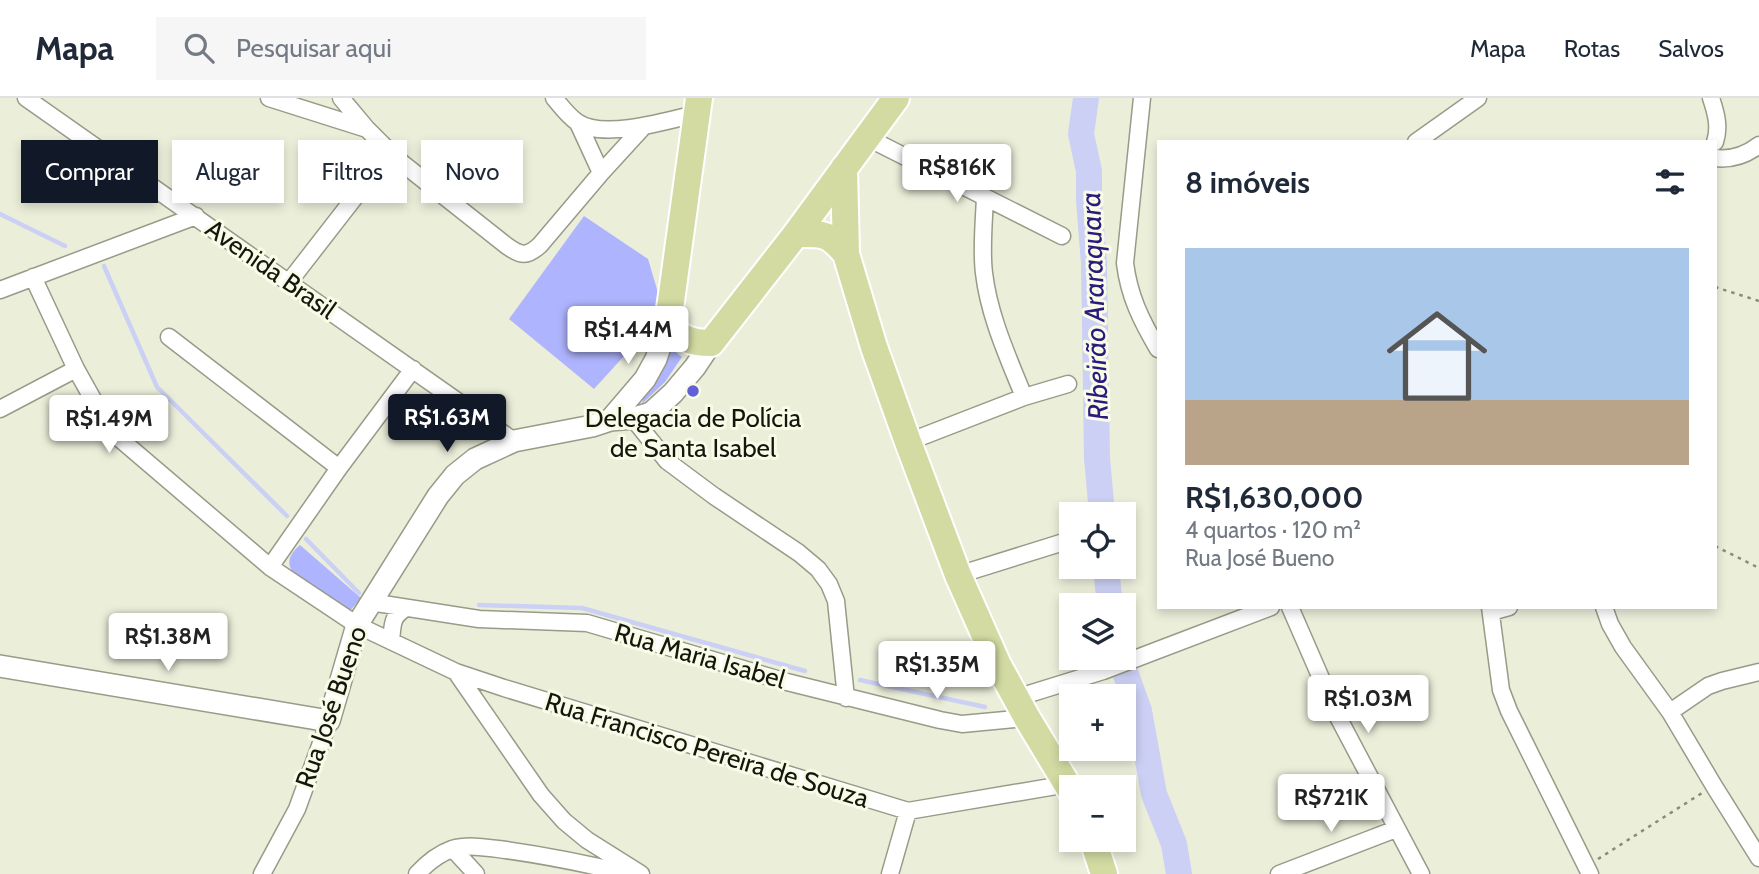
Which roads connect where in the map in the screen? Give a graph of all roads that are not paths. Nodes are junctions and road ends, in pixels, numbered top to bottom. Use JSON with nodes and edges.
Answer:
{"nodes":[{"id":1,"x":26,"y":98,"type":"edge"},
{"id":2,"x":269,"y":98,"type":"edge"},
{"id":3,"x":341,"y":98,"type":"edge"},
{"id":4,"x":554,"y":98,"type":"edge"},
{"id":5,"x":897,"y":98,"type":"edge"},
{"id":6,"x":1142,"y":98,"type":"edge"},
{"id":7,"x":1478,"y":98,"type":"edge"},
{"id":8,"x":1712,"y":98,"type":"edge"},
{"id":9,"x":697,"y":106,"type":"edge"},
{"id":10,"x":578,"y":123,"type":"junction"},
{"id":11,"x":644,"y":126,"type":"junction"},
{"id":12,"x":367,"y":129,"type":"junction"},
{"id":13,"x":868,"y":138,"type":"junction"},
{"id":14,"x":378,"y":140,"type":"edge"},
{"id":15,"x":1419,"y":140,"type":"edge"},
{"id":16,"x":1716,"y":140,"type":"edge"},
{"id":17,"x":1759,"y":145,"type":"edge"},
{"id":18,"x":1717,"y":158,"type":"edge"},
{"id":19,"x":407,"y":166,"type":"edge"},
{"id":20,"x":844,"y":168,"type":"junction"},
{"id":21,"x":601,"y":173,"type":"junction"},
{"id":22,"x":985,"y":197,"type":"junction"},
{"id":23,"x":350,"y":203,"type":"edge"},
{"id":24,"x":196,"y":216,"type":"junction"},
{"id":25,"x":796,"y":234,"type":"junction"},
{"id":26,"x":1062,"y":236,"type":"dead end"},
{"id":27,"x":846,"y":254,"type":"junction"},
{"id":28,"x":33,"y":277,"type":"junction"},
{"id":29,"x":289,"y":282,"type":"junction"},
{"id":30,"x":0,"y":290,"type":"edge"},
{"id":31,"x":668,"y":323,"type":"junction"},
{"id":32,"x":169,"y":337,"type":"dead end"},
{"id":33,"x":711,"y":344,"type":"junction"},
{"id":34,"x":1157,"y":346,"type":"edge"},
{"id":35,"x":76,"y":369,"type":"junction"},
{"id":36,"x":412,"y":369,"type":"junction"},
{"id":37,"x":1068,"y":384,"type":"dead end"},
{"id":38,"x":1024,"y":397,"type":"junction"},
{"id":39,"x":0,"y":409,"type":"edge"},
{"id":40,"x":622,"y":415,"type":"junction"},
{"id":41,"x":514,"y":441,"type":"junction"},
{"id":42,"x":908,"y":442,"type":"junction"},
{"id":43,"x":340,"y":468,"type":"junction"},
{"id":44,"x":1059,"y":543,"type":"edge"},
{"id":45,"x":270,"y":566,"type":"junction"},
{"id":46,"x":958,"y":575,"type":"junction"},
{"id":47,"x":370,"y":602,"type":"junction"},
{"id":48,"x":406,"y":608,"type":"junction"},
{"id":49,"x":1266,"y":609,"type":"edge"},
{"id":50,"x":1291,"y":609,"type":"edge"},
{"id":51,"x":1605,"y":609,"type":"edge"},
{"id":52,"x":1491,"y":610,"type":"edge"},
{"id":53,"x":357,"y":625,"type":"junction"},
{"id":54,"x":391,"y":641,"type":"junction"},
{"id":55,"x":0,"y":666,"type":"edge"},
{"id":56,"x":456,"y":672,"type":"junction"},
{"id":57,"x":1759,"y":672,"type":"edge"},
{"id":58,"x":846,"y":698,"type":"junction"},
{"id":59,"x":1021,"y":708,"type":"junction"},
{"id":60,"x":1670,"y":712,"type":"junction"},
{"id":61,"x":329,"y":721,"type":"junction"},
{"id":62,"x":1062,"y":775,"type":"edge"},
{"id":63,"x":1059,"y":788,"type":"edge"},
{"id":64,"x":908,"y":811,"type":"junction"},
{"id":65,"x":1396,"y":829,"type":"junction"},
{"id":66,"x":453,"y":849,"type":"junction"},
{"id":67,"x":1097,"y":852,"type":"edge"},
{"id":68,"x":1759,"y":858,"type":"edge"},
{"id":69,"x":1588,"y":870,"type":"edge"},
{"id":70,"x":262,"y":874,"type":"edge"},
{"id":71,"x":417,"y":874,"type":"edge"},
{"id":72,"x":476,"y":874,"type":"edge"},
{"id":73,"x":629,"y":874,"type":"edge"},
{"id":74,"x":641,"y":874,"type":"edge"},
{"id":75,"x":890,"y":874,"type":"edge"},
{"id":76,"x":1104,"y":874,"type":"edge"},
{"id":77,"x":1279,"y":874,"type":"edge"},
{"id":78,"x":1421,"y":874,"type":"edge"}],
"edges":[{"from":1,"to":24,"type":"street","name":"Avenida Brasil"},
{"from":2,"to":12,"type":"street"},
{"from":3,"to":12,"type":"street"},
{"from":4,"to":10,"type":"street"},
{"from":5,"to":13,"type":"main road"},
{"from":6,"to":34,"type":"street"},
{"from":7,"to":15,"type":"street"},
{"from":8,"to":16,"type":"street"},
{"from":9,"to":11,"type":"street"},
{"from":9,"to":31,"type":"main road"},
{"from":10,"to":11,"type":"street"},
{"from":10,"to":21,"type":"street"},
{"from":11,"to":21,"type":"street"},
{"from":12,"to":14,"type":"street"},
{"from":13,"to":20,"type":"main road"},
{"from":13,"to":22,"type":"street"},
{"from":17,"to":18,"type":"street"},
{"from":19,"to":21,"type":"street"},
{"from":20,"to":25,"type":"main road"},
{"from":20,"to":27,"type":"main road"},
{"from":22,"to":26,"type":"street"},
{"from":22,"to":38,"type":"street"},
{"from":23,"to":29,"type":"street"},
{"from":24,"to":28,"type":"street"},
{"from":24,"to":29,"type":"street","name":"Avenida Brasil"},
{"from":25,"to":27,"type":"main road"},
{"from":25,"to":33,"type":"main road"},
{"from":27,"to":42,"type":"main road"},
{"from":28,"to":30,"type":"street"},
{"from":28,"to":35,"type":"street","name":"Rua Francisco Pereira de Souza"},
{"from":29,"to":36,"type":"street","name":"Avenida Brasil"},
{"from":31,"to":33,"type":"main road"},
{"from":31,"to":40,"type":"street"},
{"from":32,"to":43,"type":"street"},
{"from":33,"to":40,"type":"street","name":"Rua José Bueno"},
{"from":35,"to":39,"type":"street"},
{"from":35,"to":45,"type":"street","name":"Rua Francisco Pereira de Souza"},
{"from":36,"to":41,"type":"street","name":"Avenida Brasil"},
{"from":36,"to":43,"type":"street"},
{"from":37,"to":38,"type":"street"},
{"from":38,"to":42,"type":"street"},
{"from":40,"to":41,"type":"street","name":"Rua José Bueno"},
{"from":40,"to":58,"type":"street"},
{"from":41,"to":47,"type":"street","name":"Rua José Bueno"},
{"from":42,"to":46,"type":"main road"},
{"from":43,"to":45,"type":"street"},
{"from":44,"to":46,"type":"street"},
{"from":45,"to":53,"type":"street","name":"Rua Francisco Pereira de Souza"},
{"from":46,"to":59,"type":"main road"},
{"from":47,"to":48,"type":"street","name":"Rua Maria Isabel"},
{"from":47,"to":53,"type":"street","name":"Rua José Bueno"},
{"from":48,"to":54,"type":"street"},
{"from":48,"to":58,"type":"street","name":"Rua Maria Isabel"},
{"from":49,"to":59,"type":"street","name":"Rua Maria Isabel"},
{"from":50,"to":65,"type":"street"},
{"from":51,"to":60,"type":"street"},
{"from":52,"to":69,"type":"street"},
{"from":53,"to":54,"type":"street","name":"Rua Francisco Pereira de Souza"},
{"from":53,"to":61,"type":"street","name":"Rua José Bueno"},
{"from":54,"to":56,"type":"street","name":"Rua Francisco Pereira de Souza"},
{"from":55,"to":61,"type":"street"},
{"from":56,"to":64,"type":"street","name":"Rua Francisco Pereira de Souza"},
{"from":56,"to":74,"type":"street"},
{"from":57,"to":60,"type":"street"},
{"from":58,"to":59,"type":"street","name":"Rua Maria Isabel"},
{"from":59,"to":62,"type":"main road"},
{"from":60,"to":68,"type":"street"},
{"from":61,"to":70,"type":"street","name":"Rua José Bueno"},
{"from":63,"to":64,"type":"street","name":"Rua Francisco Pereira de Souza"},
{"from":64,"to":75,"type":"street"},
{"from":65,"to":77,"type":"street"},
{"from":65,"to":78,"type":"street"},
{"from":66,"to":71,"type":"street"},
{"from":66,"to":72,"type":"street"},
{"from":66,"to":73,"type":"street"},
{"from":67,"to":76,"type":"main road"}]}
